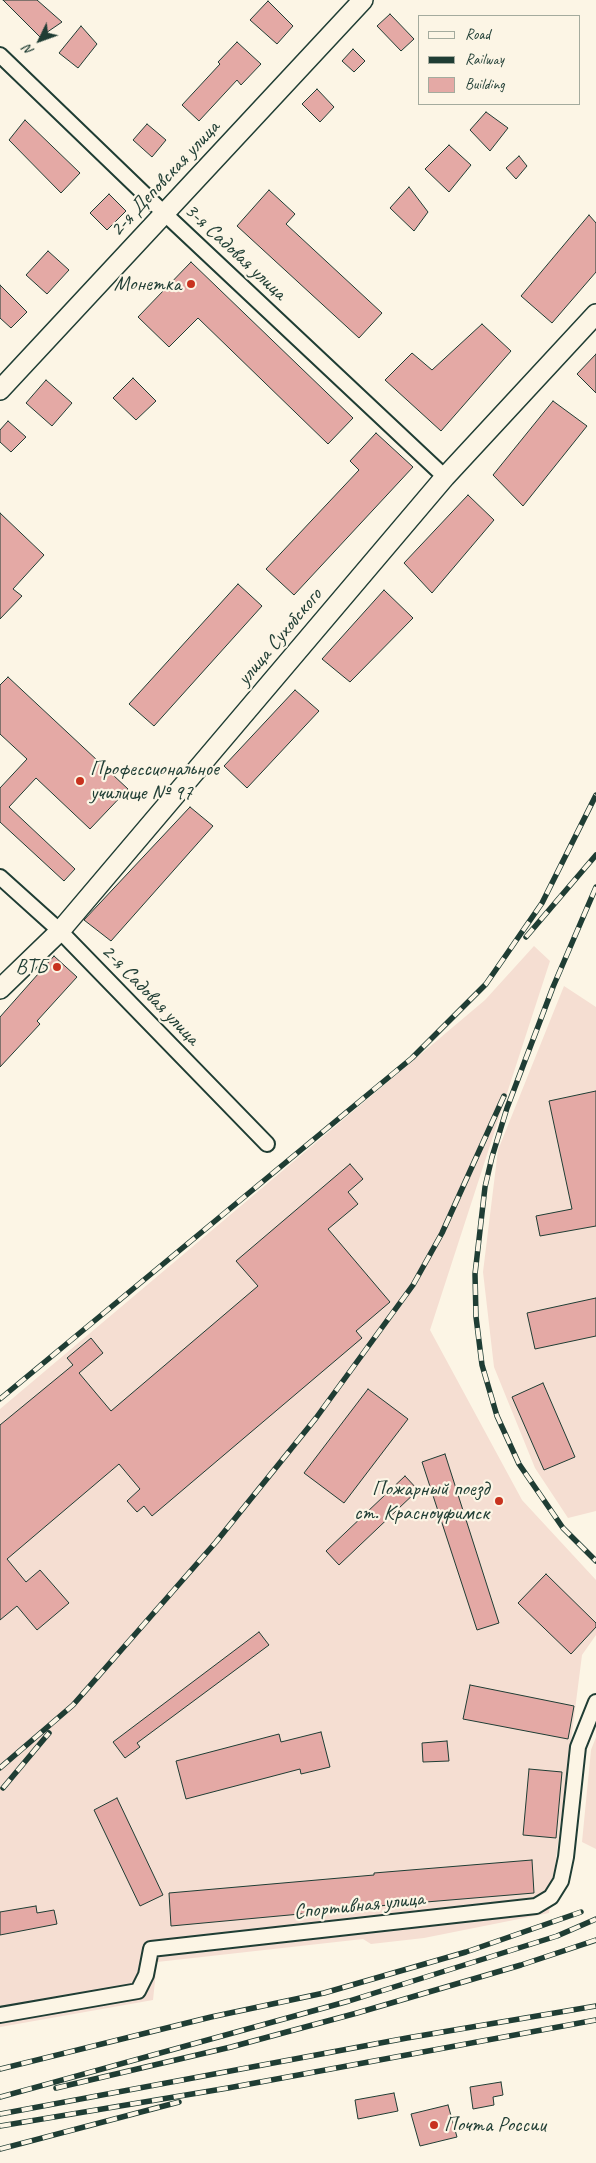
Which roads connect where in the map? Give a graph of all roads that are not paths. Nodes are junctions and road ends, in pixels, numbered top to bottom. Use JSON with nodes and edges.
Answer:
{"nodes":[{"id":1,"x":363,"y":0,"type":"edge"},
{"id":2,"x":0,"y":55,"type":"edge"},
{"id":3,"x":164,"y":212,"type":"junction"},
{"id":4,"x":596,"y":314,"type":"edge"},
{"id":5,"x":0,"y":390,"type":"edge"},
{"id":6,"x":445,"y":477,"type":"junction"},
{"id":7,"x":0,"y":877,"type":"edge"},
{"id":8,"x":60,"y":931,"type":"junction"},
{"id":9,"x":0,"y":989,"type":"edge"},
{"id":10,"x":268,"y":1144,"type":"dead end"},
{"id":11,"x":596,"y":1702,"type":"edge"},
{"id":12,"x":0,"y":2015,"type":"edge"}],
"edges":[{"from":1,"to":3,"type":"street","name":"2-я Деповская улица"},
{"from":2,"to":3,"type":"street","name":"3-я Садовая улица"},
{"from":3,"to":5,"type":"street","name":"2-я Деповская улица"},
{"from":3,"to":6,"type":"street","name":"3-я Садовая улица"},
{"from":4,"to":6,"type":"street","name":"улица Сухобского"},
{"from":6,"to":8,"type":"street","name":"улица Сухобского"},
{"from":7,"to":8,"type":"street","name":"2-я Садовая улица"},
{"from":8,"to":9,"type":"street","name":"улица Сухобского"},
{"from":8,"to":10,"type":"street","name":"2-я Садовая улица"},
{"from":11,"to":12,"type":"street","name":"Спортивная улица"}]}
